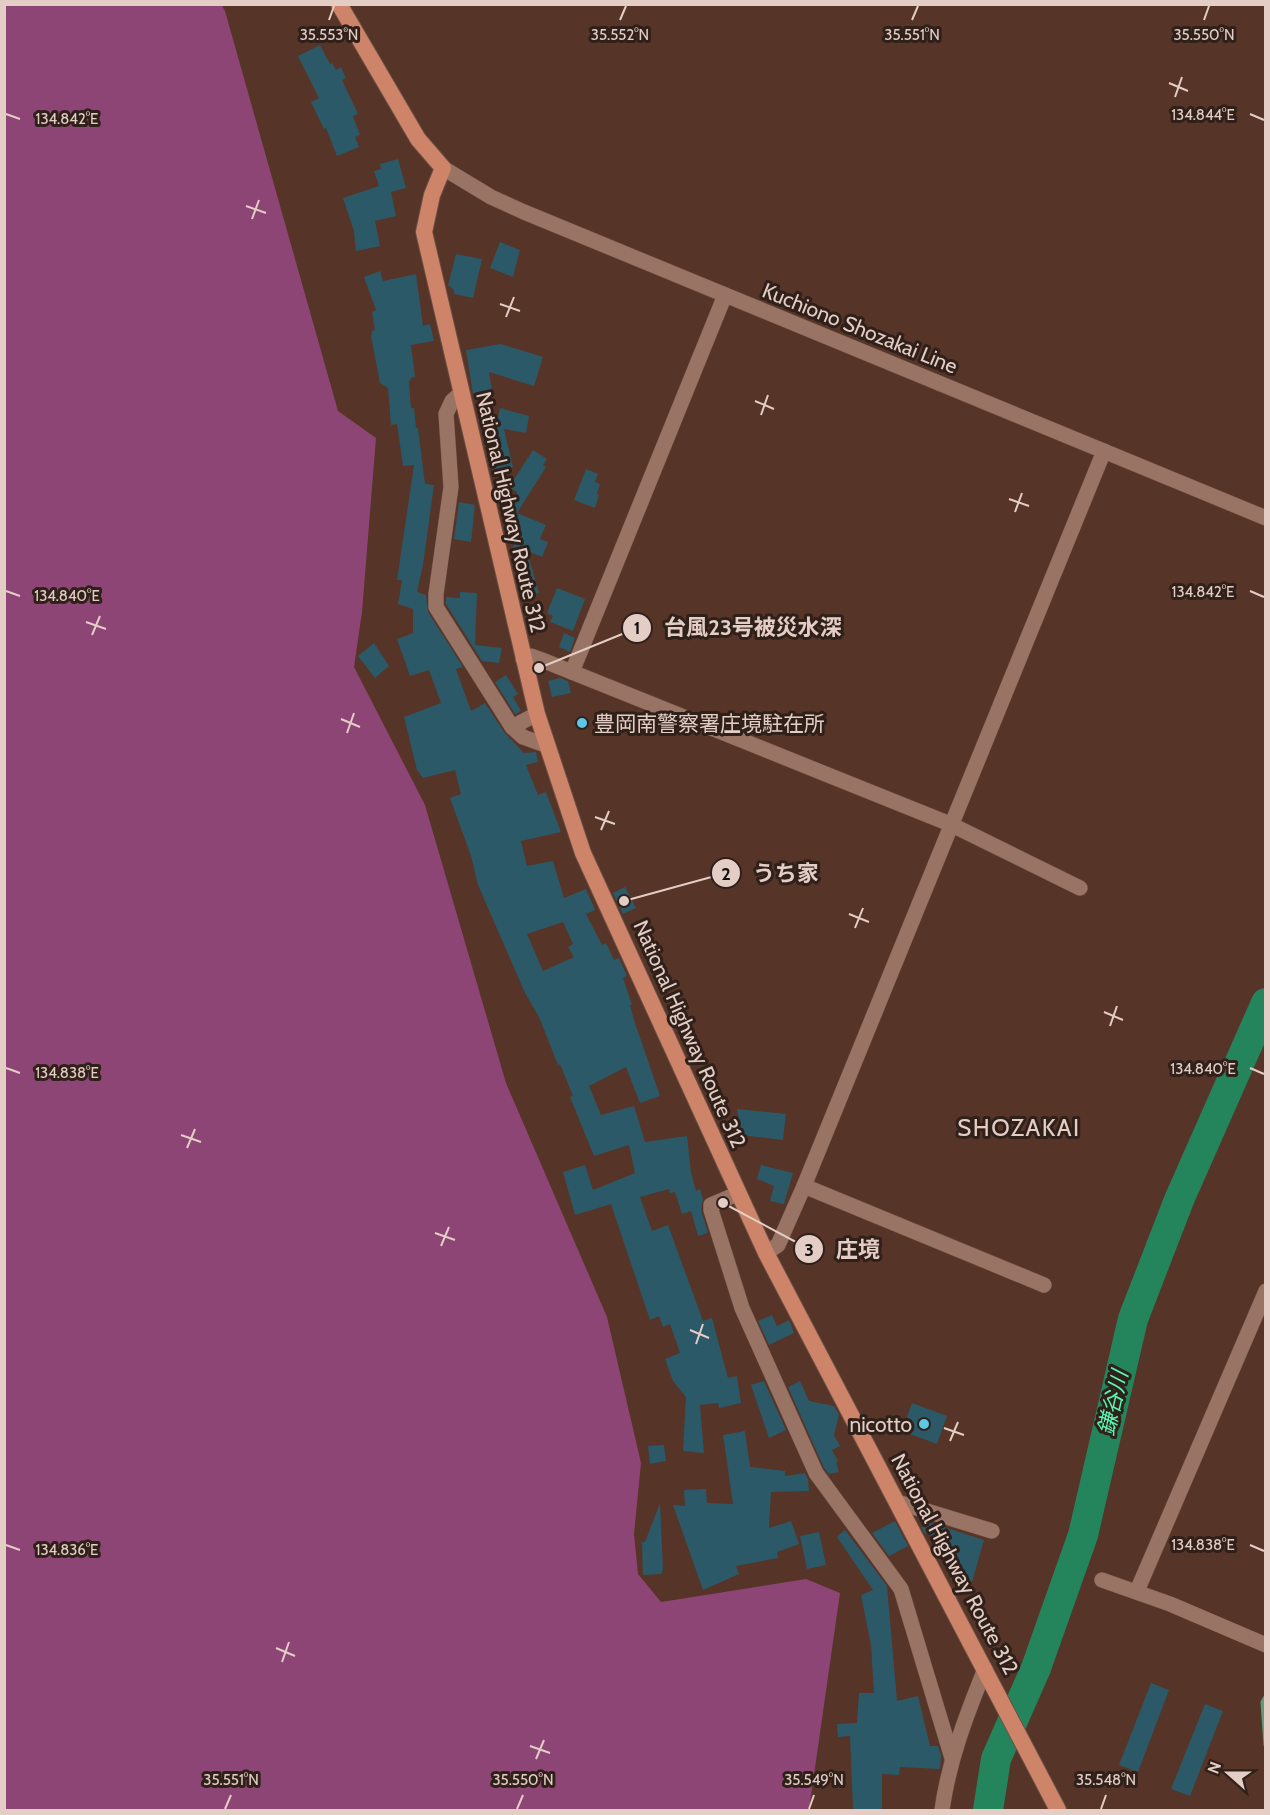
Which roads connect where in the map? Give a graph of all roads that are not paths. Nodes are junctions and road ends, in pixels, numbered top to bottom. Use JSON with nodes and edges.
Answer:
{"nodes":[{"id":1,"x":339,"y":4,"type":"edge"},
{"id":2,"x":443,"y":168,"type":"junction"},
{"id":3,"x":725,"y":295,"type":"junction"},
{"id":4,"x":460,"y":394,"type":"junction"},
{"id":5,"x":1104,"y":451,"type":"junction"},
{"id":6,"x":1266,"y":518,"type":"edge"},
{"id":7,"x":523,"y":659,"type":"junction"},
{"id":8,"x":572,"y":672,"type":"junction"},
{"id":9,"x":537,"y":714,"type":"junction"},
{"id":10,"x":512,"y":727,"type":"junction"},
{"id":11,"x":548,"y":746,"type":"junction"},
{"id":12,"x":950,"y":824,"type":"junction"},
{"id":13,"x":1080,"y":888,"type":"dead end"},
{"id":14,"x":804,"y":1186,"type":"junction"},
{"id":15,"x":737,"y":1194,"type":"junction"},
{"id":16,"x":766,"y":1253,"type":"junction"},
{"id":17,"x":1044,"y":1285,"type":"dead end"},
{"id":18,"x":1266,"y":1290,"type":"edge"},
{"id":19,"x":897,"y":1502,"type":"junction"},
{"id":20,"x":992,"y":1531,"type":"dead end"},
{"id":21,"x":1102,"y":1580,"type":"dead end"},
{"id":22,"x":1137,"y":1592,"type":"junction"},
{"id":23,"x":1266,"y":1645,"type":"edge"},
{"id":24,"x":987,"y":1674,"type":"junction"},
{"id":25,"x":952,"y":1758,"type":"junction"},
{"id":26,"x":942,"y":1810,"type":"edge"},
{"id":27,"x":1058,"y":1810,"type":"edge"}],
"edges":[{"from":1,"to":2,"type":"highway"},
{"from":2,"to":3,"type":"street","name":"Kuchiono Shozakai Line"},
{"from":2,"to":4,"type":"highway","name":"National Highway Route 312"},
{"from":3,"to":5,"type":"street","name":"Kuchiono Shozakai Line"},
{"from":3,"to":8,"type":"street"},
{"from":4,"to":7,"type":"highway","name":"National Highway Route 312"},
{"from":4,"to":10,"type":"street"},
{"from":5,"to":6,"type":"street","name":"Kuchiono Shozakai Line"},
{"from":5,"to":12,"type":"street"},
{"from":7,"to":8,"type":"street"},
{"from":7,"to":9,"type":"highway","name":"National Highway Route 312"},
{"from":8,"to":12,"type":"street"},
{"from":9,"to":10,"type":"street"},
{"from":9,"to":11,"type":"highway","name":"National Highway Route 312"},
{"from":10,"to":11,"type":"street"},
{"from":11,"to":15,"type":"highway","name":"National Highway Route 312"},
{"from":12,"to":13,"type":"street"},
{"from":12,"to":14,"type":"street"},
{"from":14,"to":16,"type":"street"},
{"from":14,"to":17,"type":"street"},
{"from":15,"to":16,"type":"highway","name":"National Highway Route 312"},
{"from":15,"to":25,"type":"street"},
{"from":16,"to":19,"type":"highway","name":"National Highway Route 312"},
{"from":18,"to":22,"type":"street"},
{"from":19,"to":20,"type":"street"},
{"from":19,"to":24,"type":"highway","name":"National Highway Route 312"},
{"from":21,"to":22,"type":"street"},
{"from":22,"to":23,"type":"street"},
{"from":24,"to":25,"type":"street"},
{"from":24,"to":27,"type":"highway","name":"National Highway Route 312"},
{"from":25,"to":26,"type":"street"}]}
